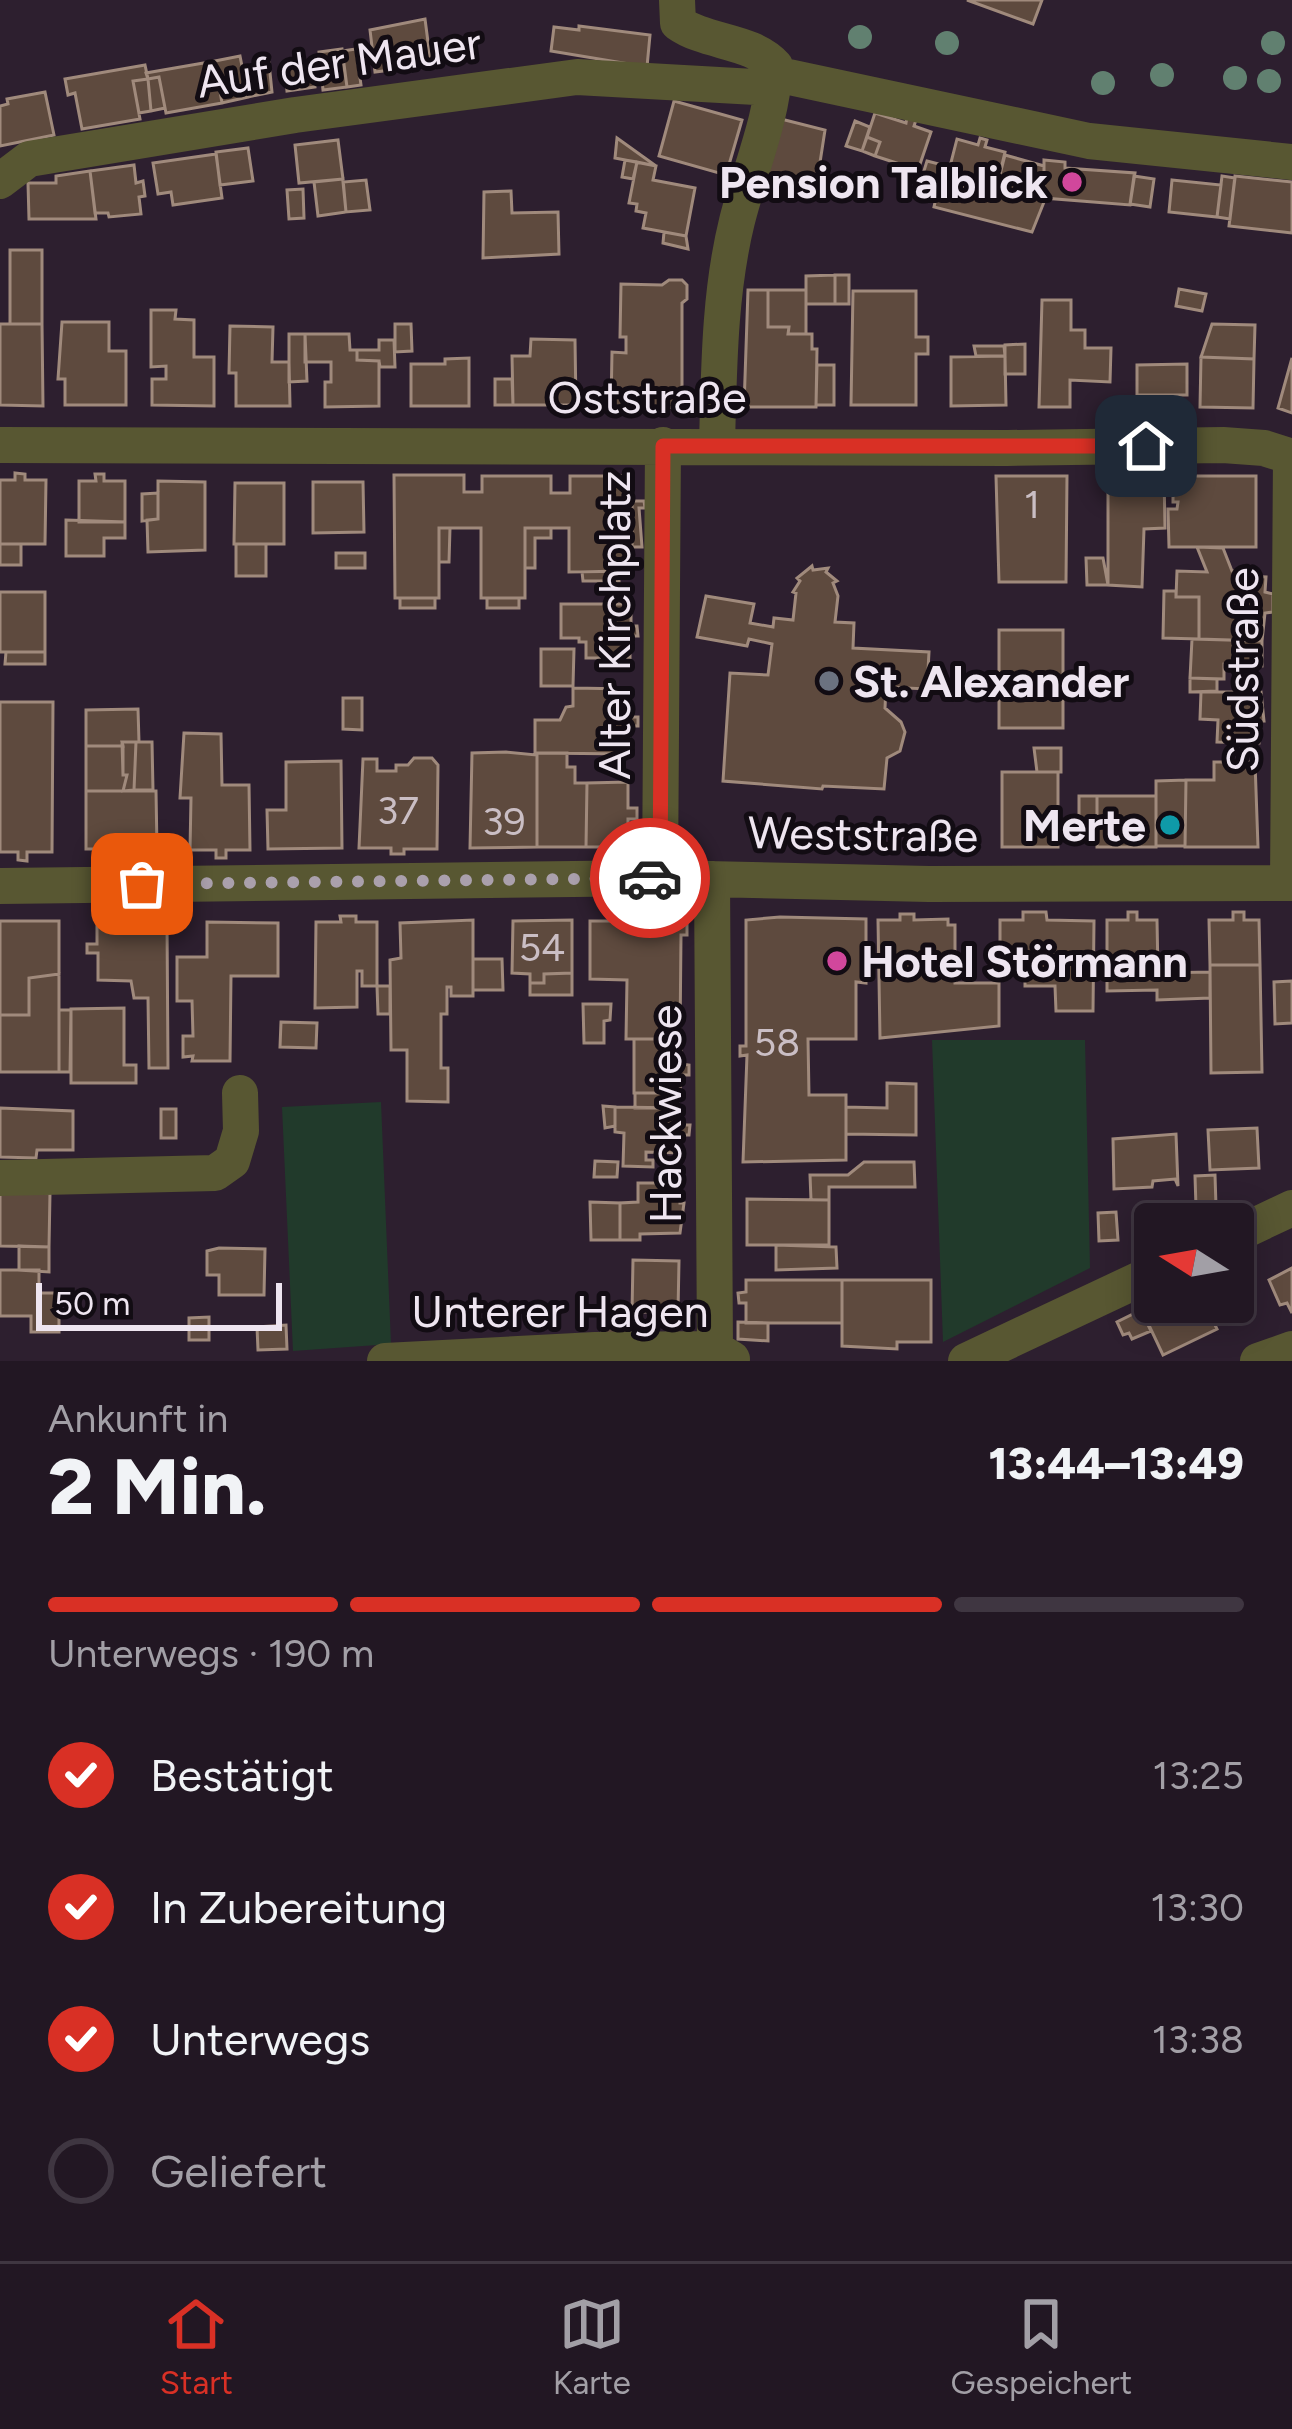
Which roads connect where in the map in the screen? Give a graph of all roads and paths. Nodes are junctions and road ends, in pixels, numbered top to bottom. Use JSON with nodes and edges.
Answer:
{"nodes":[{"id":1,"x":677,"y":0,"type":"edge"},
{"id":2,"x":774,"y":81,"type":"junction"},
{"id":3,"x":1292,"y":161,"type":"edge"},
{"id":4,"x":0,"y":181,"type":"edge"},
{"id":5,"x":0,"y":445,"type":"edge"},
{"id":6,"x":663,"y":446,"type":"junction"},
{"id":7,"x":717,"y":446,"type":"junction"},
{"id":8,"x":1292,"y":457,"type":"edge"},
{"id":9,"x":660,"y":878,"type":"junction"},
{"id":10,"x":712,"y":879,"type":"junction"},
{"id":11,"x":1290,"y":884,"type":"edge"},
{"id":12,"x":0,"y":886,"type":"edge"},
{"id":13,"x":240,"y":1093,"type":"dead end"},
{"id":14,"x":0,"y":1178,"type":"edge"},
{"id":15,"x":1292,"y":1208,"type":"edge"},
{"id":16,"x":1254,"y":1226,"type":"edge"},
{"id":17,"x":1134,"y":1282,"type":"edge"},
{"id":18,"x":1292,"y":1349,"type":"edge"},
{"id":19,"x":725,"y":1355,"type":"edge"},
{"id":20,"x":385,"y":1361,"type":"edge"},
{"id":21,"x":966,"y":1361,"type":"edge"},
{"id":22,"x":1258,"y":1361,"type":"edge"}],
"edges":[{"from":1,"to":2,"type":"street"},
{"from":2,"to":3,"type":"street","name":"Auf der Mauer"},
{"from":2,"to":4,"type":"street","name":"Auf der Mauer"},
{"from":2,"to":7,"type":"street"},
{"from":5,"to":6,"type":"street","name":"Oststraße"},
{"from":6,"to":7,"type":"street","name":"Oststraße"},
{"from":6,"to":9,"type":"street","name":"Alter Kirchplatz"},
{"from":7,"to":8,"type":"street","name":"Oststraße"},
{"from":8,"to":11,"type":"street","name":"Südstraße"},
{"from":9,"to":10,"type":"street","name":"Weststraße"},
{"from":9,"to":12,"type":"street","name":"Weststraße"},
{"from":10,"to":11,"type":"street","name":"Weststraße"},
{"from":10,"to":19,"type":"street","name":"Hackwiese"},
{"from":13,"to":14,"type":"street"},
{"from":15,"to":16,"type":"street"},
{"from":17,"to":21,"type":"street"},
{"from":18,"to":22,"type":"street"},
{"from":19,"to":20,"type":"street","name":"Unterer Hagen"}]}
